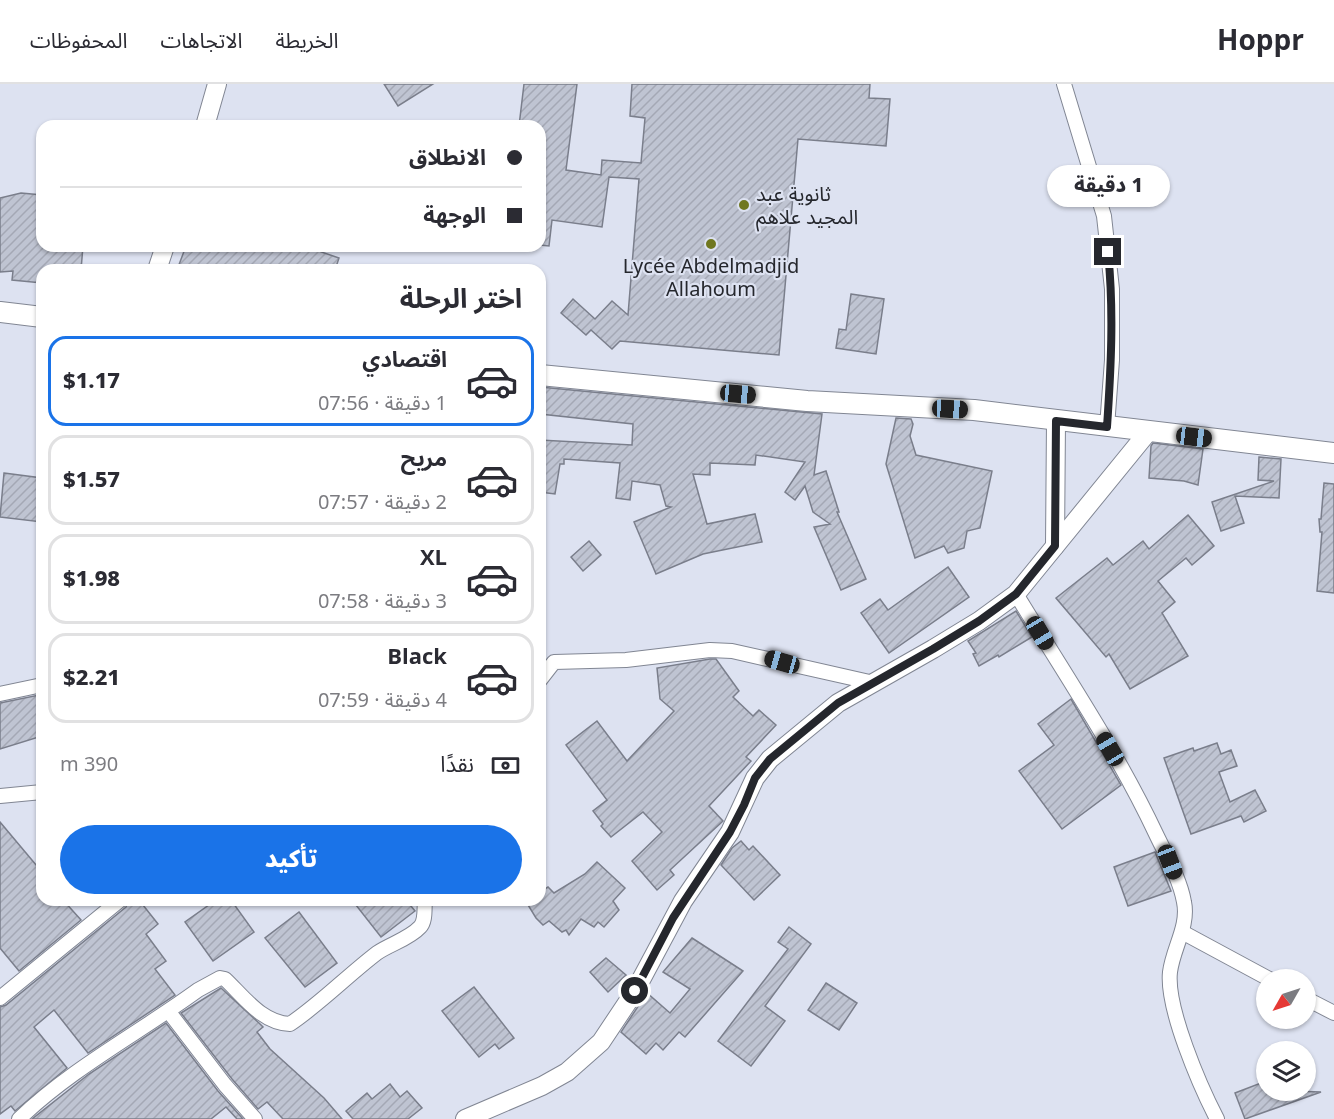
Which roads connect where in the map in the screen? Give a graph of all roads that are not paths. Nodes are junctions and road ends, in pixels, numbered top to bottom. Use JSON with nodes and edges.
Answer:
{"nodes":[{"id":1,"x":217,"y":84,"type":"edge"},
{"id":2,"x":1064,"y":84,"type":"edge"},
{"id":3,"x":207,"y":120,"type":"edge"},
{"id":4,"x":0,"y":312,"type":"edge"},
{"id":5,"x":36,"y":315,"type":"edge"},
{"id":6,"x":546,"y":376,"type":"edge"},
{"id":7,"x":1056,"y":421,"type":"junction"},
{"id":8,"x":1107,"y":427,"type":"junction"},
{"id":9,"x":1148,"y":432,"type":"junction"},
{"id":10,"x":1334,"y":453,"type":"edge"},
{"id":11,"x":1055,"y":546,"type":"junction"},
{"id":12,"x":1016,"y":594,"type":"junction"},
{"id":13,"x":546,"y":660,"type":"edge"},
{"id":14,"x":554,"y":662,"type":"junction"},
{"id":15,"x":546,"y":672,"type":"edge"},
{"id":16,"x":874,"y":683,"type":"junction"},
{"id":17,"x":36,"y":686,"type":"edge"},
{"id":18,"x":0,"y":694,"type":"edge"},
{"id":19,"x":36,"y":792,"type":"edge"},
{"id":20,"x":0,"y":795,"type":"edge"},
{"id":21,"x":113,"y":906,"type":"edge"},
{"id":22,"x":425,"y":906,"type":"edge"},
{"id":23,"x":1182,"y":932,"type":"junction"},
{"id":24,"x":1256,"y":972,"type":"edge"},
{"id":25,"x":0,"y":998,"type":"edge"},
{"id":26,"x":1316,"y":1004,"type":"edge"},
{"id":27,"x":169,"y":1011,"type":"junction"},
{"id":28,"x":1334,"y":1013,"type":"edge"},
{"id":29,"x":1215,"y":1118,"type":"edge"},
{"id":30,"x":19,"y":1119,"type":"edge"},
{"id":31,"x":255,"y":1119,"type":"edge"},
{"id":32,"x":465,"y":1119,"type":"edge"}],
"edges":[{"from":1,"to":3,"type":"street"},
{"from":2,"to":8,"type":"street"},
{"from":4,"to":5,"type":"main road"},
{"from":6,"to":7,"type":"main road"},
{"from":7,"to":8,"type":"main road"},
{"from":7,"to":11,"type":"street"},
{"from":8,"to":9,"type":"main road"},
{"from":9,"to":10,"type":"main road"},
{"from":9,"to":11,"type":"street"},
{"from":11,"to":12,"type":"street"},
{"from":12,"to":16,"type":"street"},
{"from":12,"to":23,"type":"street"},
{"from":13,"to":14,"type":"street"},
{"from":14,"to":15,"type":"street"},
{"from":14,"to":16,"type":"street"},
{"from":16,"to":32,"type":"street"},
{"from":17,"to":18,"type":"street"},
{"from":19,"to":20,"type":"street"},
{"from":21,"to":25,"type":"street"},
{"from":22,"to":27,"type":"street"},
{"from":23,"to":24,"type":"street"},
{"from":23,"to":29,"type":"street"},
{"from":26,"to":28,"type":"street"},
{"from":27,"to":30,"type":"street"},
{"from":27,"to":31,"type":"street"}]}
